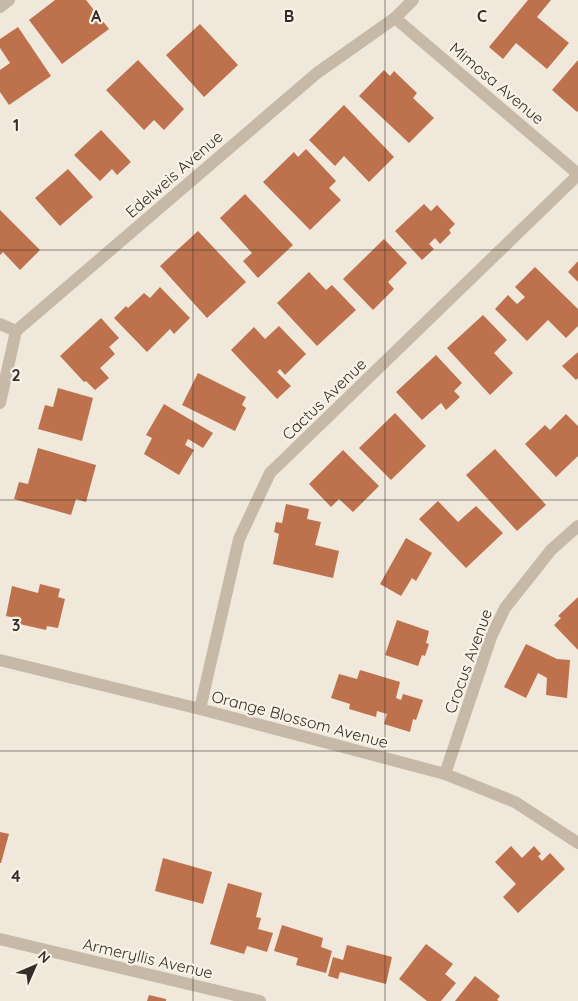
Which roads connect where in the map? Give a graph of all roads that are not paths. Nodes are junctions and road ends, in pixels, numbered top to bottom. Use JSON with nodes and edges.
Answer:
{"nodes":[{"id":1,"x":9,"y":0,"type":"edge"},
{"id":2,"x":414,"y":0,"type":"edge"},
{"id":3,"x":0,"y":7,"type":"edge"},
{"id":4,"x":395,"y":18,"type":"junction"},
{"id":5,"x":578,"y":175,"type":"edge"},
{"id":6,"x":0,"y":324,"type":"edge"},
{"id":7,"x":16,"y":331,"type":"junction"},
{"id":8,"x":0,"y":402,"type":"edge"},
{"id":9,"x":578,"y":526,"type":"edge"},
{"id":10,"x":0,"y":660,"type":"edge"},
{"id":11,"x":200,"y":709,"type":"junction"},
{"id":12,"x":445,"y":774,"type":"junction"},
{"id":13,"x":578,"y":843,"type":"edge"},
{"id":14,"x":0,"y":940,"type":"edge"},
{"id":15,"x":260,"y":1001,"type":"edge"}],
"edges":[{"from":1,"to":3,"type":"street"},
{"from":2,"to":4,"type":"street","name":"Edelweis Avenue"},
{"from":4,"to":5,"type":"street","name":"Mimosa Avenue"},
{"from":4,"to":7,"type":"street","name":"Edelweis Avenue"},
{"from":5,"to":11,"type":"street","name":"Cactus Avenue"},
{"from":6,"to":7,"type":"street"},
{"from":7,"to":8,"type":"street"},
{"from":9,"to":12,"type":"street","name":"Crocus Avenue"},
{"from":10,"to":11,"type":"street","name":"Orange Blossom Avenue"},
{"from":11,"to":12,"type":"street","name":"Orange Blossom Avenue"},
{"from":12,"to":13,"type":"street","name":"Orange Blossom Avenue"},
{"from":14,"to":15,"type":"street","name":"Armeryllis Avenue"}]}
